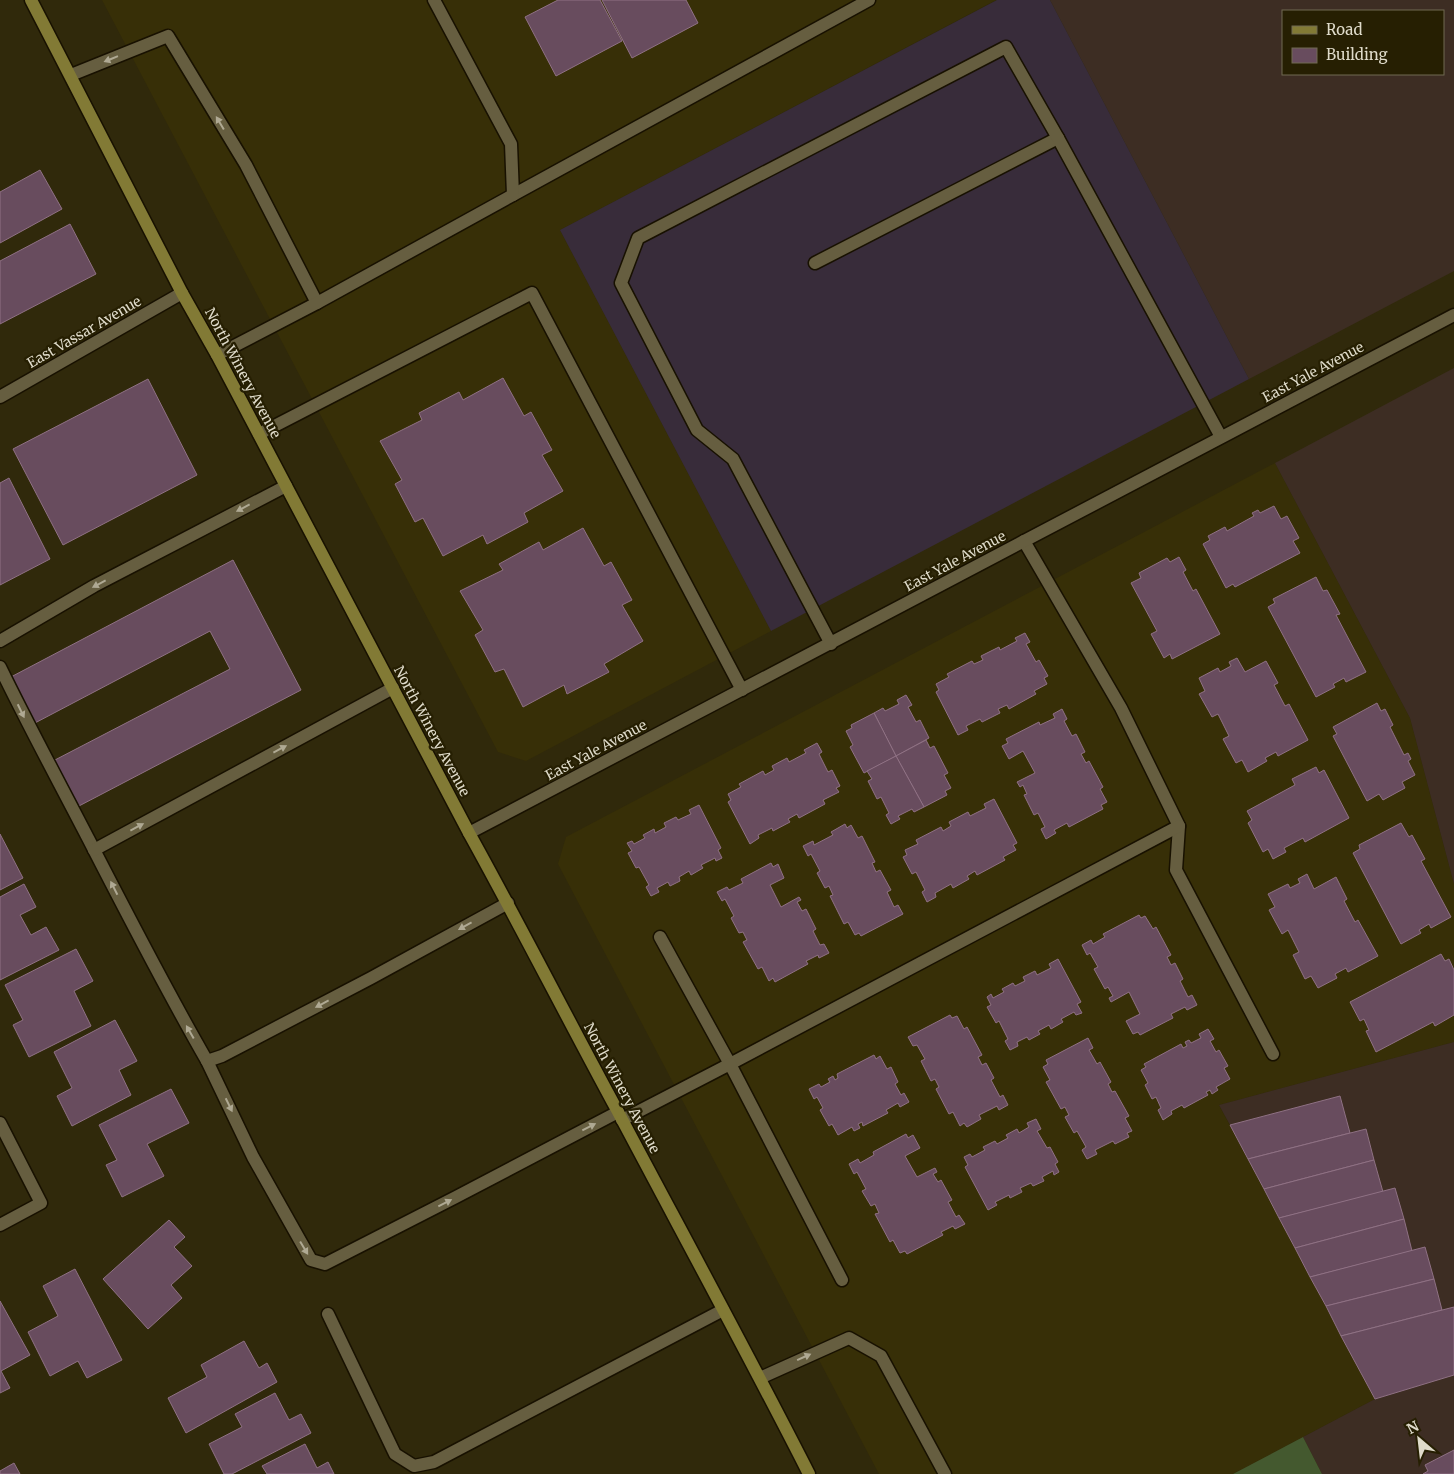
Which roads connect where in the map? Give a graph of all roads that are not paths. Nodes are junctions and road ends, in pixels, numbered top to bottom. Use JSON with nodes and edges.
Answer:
{"nodes":[{"id":1,"x":31,"y":0,"type":"edge"},
{"id":2,"x":434,"y":0,"type":"edge"},
{"id":3,"x":869,"y":0,"type":"edge"},
{"id":4,"x":71,"y":74,"type":"junction"},
{"id":5,"x":1058,"y":138,"type":"junction"},
{"id":6,"x":512,"y":195,"type":"junction"},
{"id":7,"x":815,"y":263,"type":"dead end"},
{"id":8,"x":182,"y":293,"type":"junction"},
{"id":9,"x":317,"y":303,"type":"junction"},
{"id":10,"x":1454,"y":315,"type":"edge"},
{"id":11,"x":217,"y":354,"type":"junction"},
{"id":12,"x":0,"y":397,"type":"edge"},
{"id":13,"x":259,"y":434,"type":"junction"},
{"id":14,"x":1221,"y":437,"type":"junction"},
{"id":15,"x":286,"y":486,"type":"junction"},
{"id":16,"x":1024,"y":541,"type":"junction"},
{"id":17,"x":0,"y":641,"type":"edge"},
{"id":18,"x":831,"y":644,"type":"junction"},
{"id":19,"x":0,"y":667,"type":"edge"},
{"id":20,"x":392,"y":688,"type":"junction"},
{"id":21,"x":742,"y":690,"type":"junction"},
{"id":22,"x":1179,"y":826,"type":"junction"},
{"id":23,"x":469,"y":833,"type":"junction"},
{"id":24,"x":94,"y":850,"type":"junction"},
{"id":25,"x":508,"y":903,"type":"junction"},
{"id":26,"x":660,"y":937,"type":"dead end"},
{"id":27,"x":1273,"y":1054,"type":"dead end"},
{"id":28,"x":207,"y":1061,"type":"junction"},
{"id":29,"x":730,"y":1064,"type":"junction"},
{"id":30,"x":620,"y":1116,"type":"junction"},
{"id":31,"x":0,"y":1123,"type":"edge"},
{"id":32,"x":0,"y":1225,"type":"edge"},
{"id":33,"x":842,"y":1280,"type":"dead end"},
{"id":34,"x":722,"y":1310,"type":"junction"},
{"id":35,"x":328,"y":1314,"type":"dead end"},
{"id":36,"x":760,"y":1378,"type":"junction"},
{"id":37,"x":809,"y":1474,"type":"edge"},
{"id":38,"x":945,"y":1474,"type":"edge"}],
"edges":[{"from":1,"to":4,"type":"street","name":"North Winery Avenue"},
{"from":2,"to":6,"type":"street"},
{"from":3,"to":6,"type":"street"},
{"from":4,"to":8,"type":"street","name":"North Winery Avenue"},
{"from":9,"to":4,"type":"street","one_way":true},
{"from":5,"to":7,"type":"street"},
{"from":5,"to":14,"type":"street"},
{"from":5,"to":18,"type":"street"},
{"from":6,"to":9,"type":"street"},
{"from":8,"to":11,"type":"street","name":"North Winery Avenue"},
{"from":8,"to":12,"type":"street","name":"East Vassar Avenue"},
{"from":9,"to":11,"type":"street"},
{"from":10,"to":14,"type":"street","name":"East Yale Avenue"},
{"from":11,"to":13,"type":"street","name":"North Winery Avenue"},
{"from":13,"to":15,"type":"street","name":"North Winery Avenue"},
{"from":13,"to":21,"type":"street"},
{"from":14,"to":16,"type":"street","name":"East Yale Avenue"},
{"from":15,"to":17,"type":"street","one_way":true},
{"from":15,"to":20,"type":"street","name":"North Winery Avenue"},
{"from":16,"to":18,"type":"street","name":"East Yale Avenue"},
{"from":16,"to":22,"type":"street"},
{"from":18,"to":21,"type":"street","name":"East Yale Avenue"},
{"from":19,"to":24,"type":"street","one_way":true},
{"from":20,"to":23,"type":"street","name":"North Winery Avenue"},
{"from":24,"to":20,"type":"street","one_way":true},
{"from":21,"to":23,"type":"street","name":"East Yale Avenue"},
{"from":22,"to":27,"type":"street"},
{"from":22,"to":29,"type":"street"},
{"from":23,"to":25,"type":"street","name":"North Winery Avenue"},
{"from":28,"to":24,"type":"street","one_way":true},
{"from":25,"to":28,"type":"street","one_way":true},
{"from":25,"to":30,"type":"street","name":"North Winery Avenue"},
{"from":26,"to":29,"type":"street"},
{"from":28,"to":30,"type":"street","one_way":true},
{"from":29,"to":30,"type":"street"},
{"from":29,"to":33,"type":"street"},
{"from":30,"to":34,"type":"street","name":"North Winery Avenue"},
{"from":31,"to":32,"type":"street"},
{"from":34,"to":35,"type":"street"},
{"from":34,"to":36,"type":"street","name":"North Winery Avenue"},
{"from":36,"to":37,"type":"street","name":"North Winery Avenue"},
{"from":36,"to":38,"type":"street","one_way":true}]}
